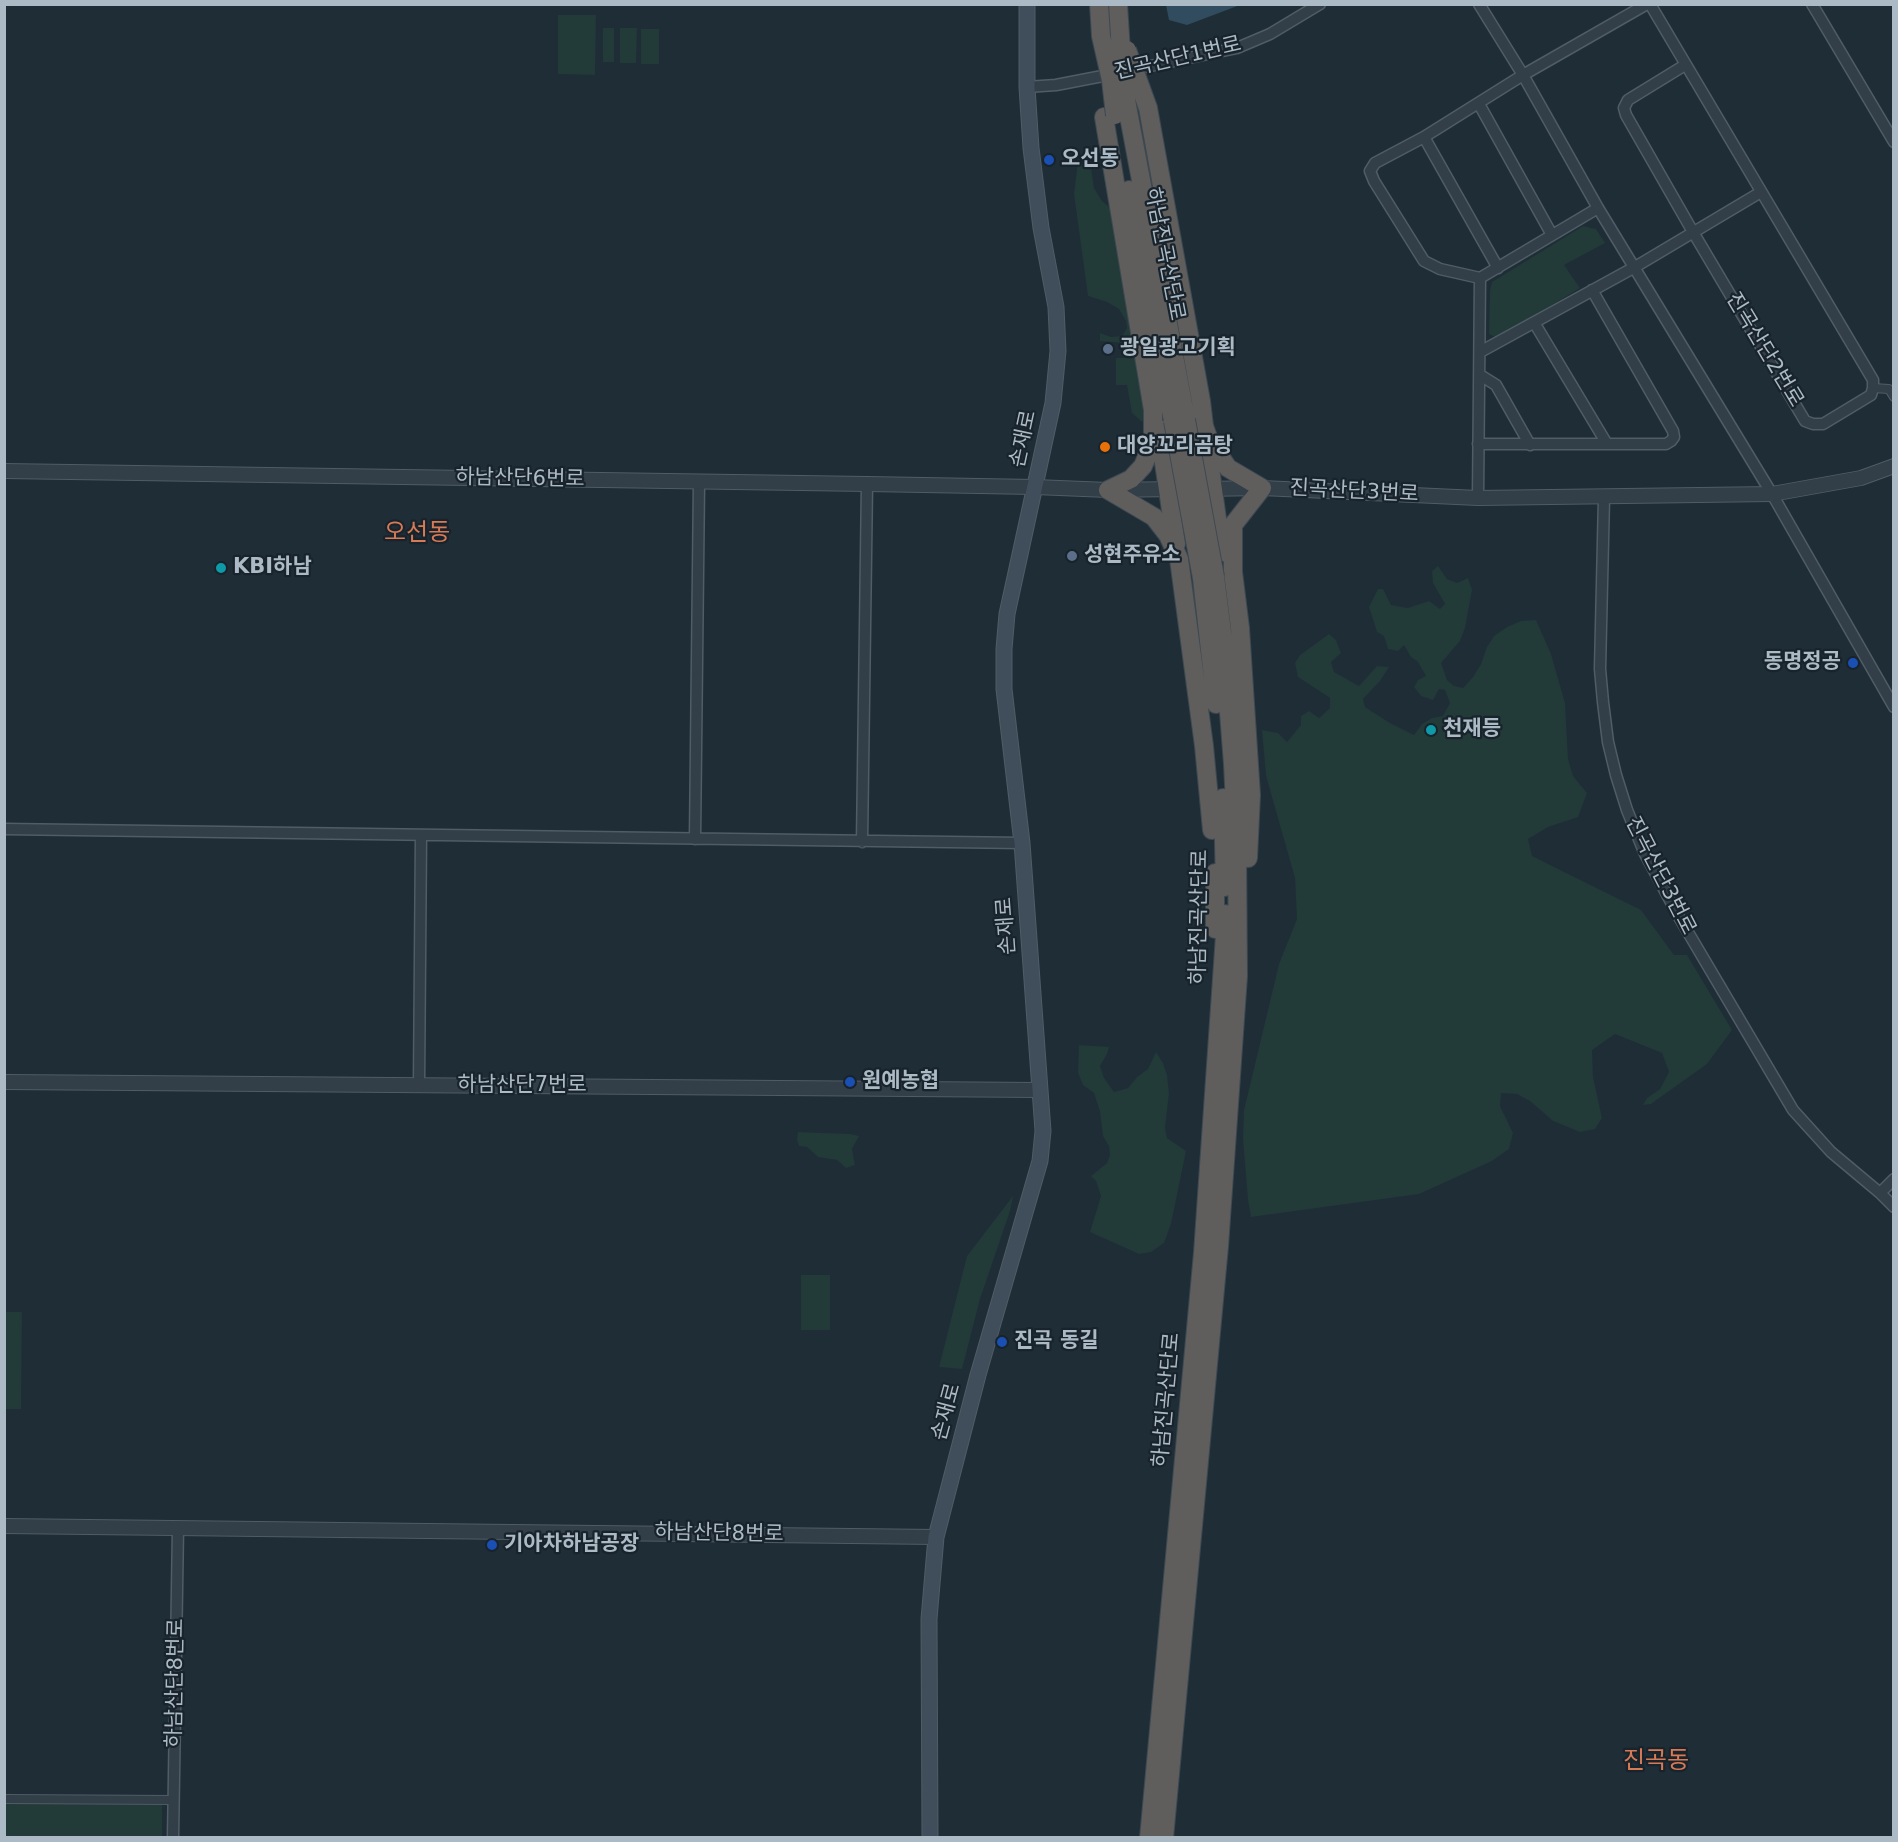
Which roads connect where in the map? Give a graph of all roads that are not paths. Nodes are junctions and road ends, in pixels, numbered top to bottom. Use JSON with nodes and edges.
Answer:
{"nodes":[{"id":1,"x":1027,"y":4,"type":"edge"},
{"id":2,"x":1099,"y":4,"type":"edge"},
{"id":3,"x":1118,"y":4,"type":"edge"},
{"id":4,"x":1320,"y":4,"type":"edge"},
{"id":5,"x":1479,"y":4,"type":"edge"},
{"id":6,"x":1649,"y":4,"type":"edge"},
{"id":7,"x":1812,"y":4,"type":"edge"},
{"id":8,"x":1121,"y":35,"type":"junction"},
{"id":9,"x":1685,"y":65,"type":"junction"},
{"id":10,"x":1523,"y":75,"type":"junction"},
{"id":11,"x":1028,"y":87,"type":"junction"},
{"id":12,"x":1479,"y":104,"type":"junction"},
{"id":13,"x":1116,"y":114,"type":"junction"},
{"id":14,"x":1424,"y":137,"type":"junction"},
{"id":15,"x":1893,"y":142,"type":"edge"},
{"id":16,"x":1761,"y":192,"type":"junction"},
{"id":17,"x":1598,"y":208,"type":"junction"},
{"id":18,"x":1693,"y":232,"type":"junction"},
{"id":19,"x":1552,"y":235,"type":"junction"},
{"id":20,"x":1635,"y":267,"type":"junction"},
{"id":21,"x":1498,"y":268,"type":"junction"},
{"id":22,"x":1480,"y":278,"type":"junction"},
{"id":23,"x":1592,"y":290,"type":"junction"},
{"id":24,"x":1535,"y":324,"type":"junction"},
{"id":25,"x":1480,"y":352,"type":"junction"},
{"id":26,"x":1480,"y":375,"type":"junction"},
{"id":27,"x":1874,"y":388,"type":"junction"},
{"id":28,"x":1893,"y":397,"type":"edge"},
{"id":29,"x":1153,"y":410,"type":"junction"},
{"id":30,"x":1204,"y":426,"type":"junction"},
{"id":31,"x":1478,"y":444,"type":"junction"},
{"id":32,"x":1607,"y":444,"type":"junction"},
{"id":33,"x":1530,"y":445,"type":"junction"},
{"id":34,"x":1893,"y":466,"type":"edge"},
{"id":35,"x":4,"y":471,"type":"edge"},
{"id":36,"x":699,"y":482,"type":"junction"},
{"id":37,"x":867,"y":484,"type":"junction"},
{"id":38,"x":1035,"y":487,"type":"junction"},
{"id":39,"x":1262,"y":488,"type":"junction"},
{"id":40,"x":1167,"y":489,"type":"junction"},
{"id":41,"x":1213,"y":489,"type":"junction"},
{"id":42,"x":1108,"y":490,"type":"junction"},
{"id":43,"x":1772,"y":494,"type":"junction"},
{"id":44,"x":1478,"y":498,"type":"junction"},
{"id":45,"x":1604,"y":498,"type":"junction"},
{"id":46,"x":1179,"y":559,"type":"junction"},
{"id":47,"x":1217,"y":576,"type":"junction"},
{"id":48,"x":1893,"y":707,"type":"edge"},
{"id":49,"x":4,"y":829,"type":"edge"},
{"id":50,"x":421,"y":835,"type":"junction"},
{"id":51,"x":695,"y":839,"type":"junction"},
{"id":52,"x":862,"y":842,"type":"junction"},
{"id":53,"x":1022,"y":843,"type":"junction"},
{"id":54,"x":1230,"y":977,"type":"junction"},
{"id":55,"x":4,"y":1082,"type":"edge"},
{"id":56,"x":419,"y":1085,"type":"junction"},
{"id":57,"x":1040,"y":1090,"type":"junction"},
{"id":58,"x":1893,"y":1179,"type":"edge"},
{"id":59,"x":1880,"y":1193,"type":"junction"},
{"id":60,"x":1893,"y":1207,"type":"edge"},
{"id":61,"x":4,"y":1526,"type":"edge"},
{"id":62,"x":178,"y":1528,"type":"junction"},
{"id":63,"x":1185,"y":1533,"type":"junction"},
{"id":64,"x":936,"y":1537,"type":"junction"},
{"id":65,"x":4,"y":1799,"type":"edge"},
{"id":66,"x":174,"y":1800,"type":"junction"},
{"id":67,"x":174,"y":1838,"type":"edge"},
{"id":68,"x":930,"y":1838,"type":"edge"},
{"id":69,"x":1149,"y":1838,"type":"edge"},
{"id":70,"x":1164,"y":1838,"type":"edge"}],
"edges":[{"from":1,"to":11,"type":"main road","name":"손재로"},
{"from":2,"to":13,"type":"highway","name":"하남진곡산단로","bridge":true},
{"from":3,"to":8,"type":"highway","name":"하남진곡산단로","bridge":true},
{"from":4,"to":11,"type":"street","name":"진곡산단1번로"},
{"from":5,"to":10,"type":"street"},
{"from":6,"to":9,"type":"street"},
{"from":6,"to":10,"type":"street"},
{"from":7,"to":15,"type":"street"},
{"from":8,"to":13,"type":"highway","name":"하남진곡산단로","bridge":true},
{"from":8,"to":30,"type":"highway","bridge":true},
{"from":9,"to":16,"type":"street"},
{"from":9,"to":18,"type":"street","name":"진곡산단2번로"},
{"from":10,"to":12,"type":"street"},
{"from":10,"to":17,"type":"street"},
{"from":11,"to":38,"type":"main road","name":"손재로"},
{"from":12,"to":14,"type":"street"},
{"from":12,"to":19,"type":"street"},
{"from":13,"to":29,"type":"highway"},
{"from":13,"to":47,"type":"highway","name":"하남진곡산단로","bridge":true},
{"from":14,"to":21,"type":"street"},
{"from":14,"to":22,"type":"street"},
{"from":16,"to":18,"type":"street"},
{"from":16,"to":27,"type":"street"},
{"from":17,"to":19,"type":"street"},
{"from":17,"to":20,"type":"street"},
{"from":18,"to":20,"type":"street"},
{"from":18,"to":27,"type":"street","name":"진곡산단2번로"},
{"from":19,"to":21,"type":"street"},
{"from":20,"to":23,"type":"street"},
{"from":20,"to":43,"type":"street"},
{"from":21,"to":22,"type":"street"},
{"from":22,"to":25,"type":"street"},
{"from":23,"to":24,"type":"street"},
{"from":23,"to":32,"type":"street"},
{"from":24,"to":25,"type":"street"},
{"from":24,"to":32,"type":"street"},
{"from":25,"to":26,"type":"street"},
{"from":26,"to":31,"type":"street"},
{"from":26,"to":33,"type":"street"},
{"from":27,"to":28,"type":"street"},
{"from":29,"to":40,"type":"highway"},
{"from":29,"to":42,"type":"highway"},
{"from":30,"to":39,"type":"highway"},
{"from":30,"to":41,"type":"highway"},
{"from":31,"to":33,"type":"street"},
{"from":31,"to":44,"type":"street"},
{"from":32,"to":33,"type":"street"},
{"from":34,"to":43,"type":"street","name":"진곡산단3번로"},
{"from":35,"to":36,"type":"street","name":"하남산단6번로"},
{"from":36,"to":37,"type":"street","name":"하남산단6번로"},
{"from":36,"to":51,"type":"street"},
{"from":37,"to":38,"type":"street","name":"하남산단6번로"},
{"from":37,"to":52,"type":"street"},
{"from":38,"to":42,"type":"street","name":"하남산단6번로"},
{"from":38,"to":53,"type":"main road","name":"손재로"},
{"from":39,"to":41,"type":"street","name":"진곡산단3번로"},
{"from":39,"to":44,"type":"street","name":"진곡산단3번로"},
{"from":39,"to":47,"type":"highway"},
{"from":40,"to":41,"type":"street","name":"진곡산단3번로"},
{"from":40,"to":42,"type":"street","name":"진곡산단3번로"},
{"from":40,"to":46,"type":"highway"},
{"from":41,"to":47,"type":"highway"},
{"from":42,"to":46,"type":"highway"},
{"from":43,"to":45,"type":"street","name":"진곡산단3번로"},
{"from":43,"to":48,"type":"street"},
{"from":44,"to":45,"type":"street","name":"진곡산단3번로"},
{"from":45,"to":59,"type":"street","name":"진곡산단3번로"},
{"from":46,"to":54,"type":"highway"},
{"from":47,"to":54,"type":"highway","name":"하남진곡산단로"},
{"from":49,"to":50,"type":"street"},
{"from":50,"to":51,"type":"street"},
{"from":50,"to":56,"type":"street"},
{"from":51,"to":52,"type":"street"},
{"from":52,"to":53,"type":"street"},
{"from":53,"to":57,"type":"main road","name":"손재로"},
{"from":54,"to":63,"type":"highway","name":"하남진곡산단로"},
{"from":55,"to":56,"type":"street","name":"하남산단7번로"},
{"from":56,"to":57,"type":"street","name":"하남산단7번로"},
{"from":57,"to":64,"type":"main road","name":"손재로"},
{"from":58,"to":59,"type":"street"},
{"from":59,"to":60,"type":"street","name":"진곡산단3번로"},
{"from":61,"to":62,"type":"street","name":"하남산단8번로"},
{"from":62,"to":64,"type":"street","name":"하남산단8번로"},
{"from":62,"to":66,"type":"street","name":"하남산단8번로"},
{"from":63,"to":69,"type":"highway","name":"하남진곡산단로"},
{"from":63,"to":70,"type":"highway"},
{"from":64,"to":68,"type":"main road","name":"손재로"},
{"from":65,"to":66,"type":"street"},
{"from":66,"to":67,"type":"street","name":"하남산단8번로"}]}
